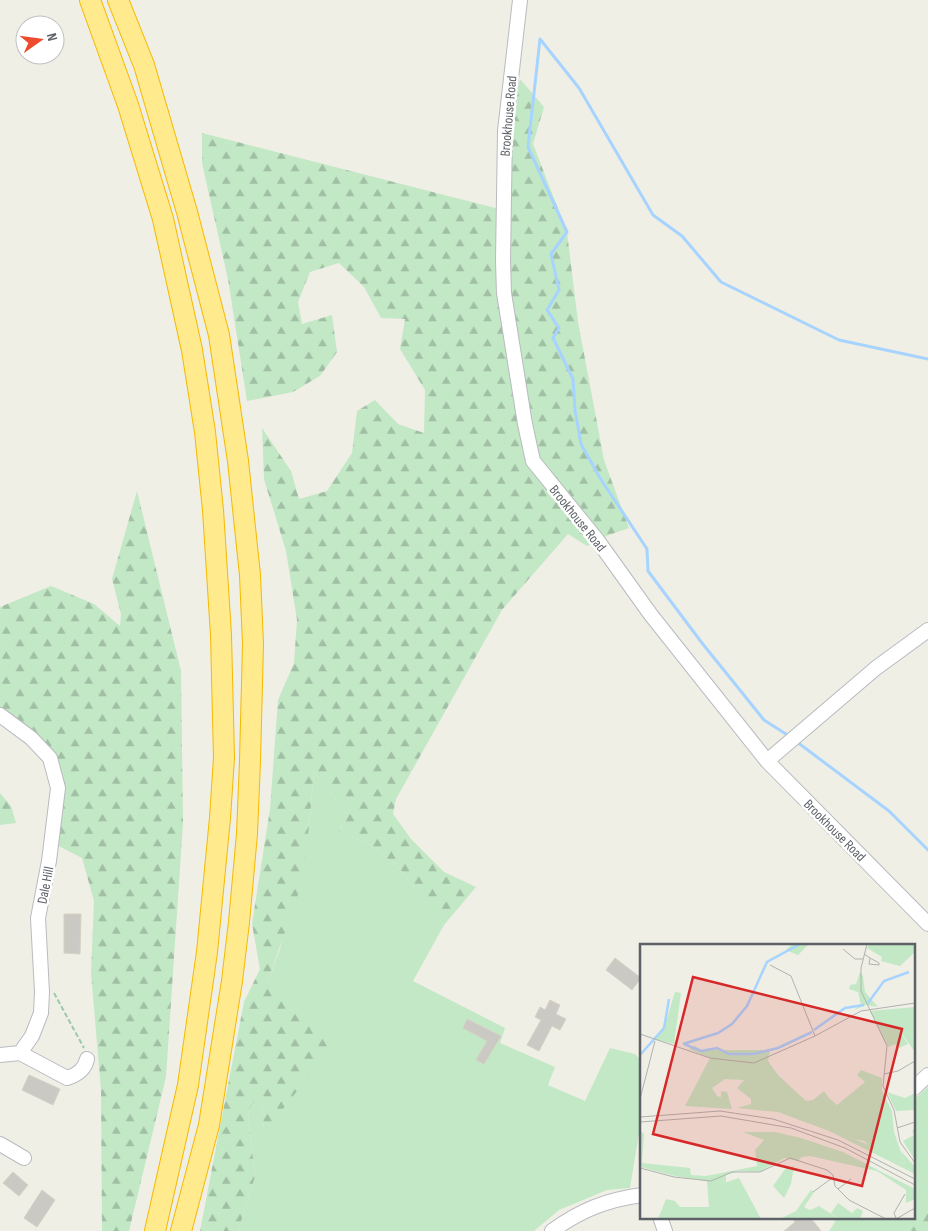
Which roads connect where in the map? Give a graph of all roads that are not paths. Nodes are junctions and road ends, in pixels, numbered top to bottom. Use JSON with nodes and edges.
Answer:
{"nodes":[{"id":1,"x":90,"y":0,"type":"edge"},
{"id":2,"x":118,"y":0,"type":"edge"},
{"id":3,"x":520,"y":0,"type":"edge"},
{"id":4,"x":928,"y":630,"type":"edge"},
{"id":5,"x":0,"y":716,"type":"edge"},
{"id":6,"x":767,"y":761,"type":"junction"},
{"id":7,"x":928,"y":924,"type":"edge"},
{"id":8,"x":1,"y":1053,"type":"edge"},
{"id":9,"x":20,"y":1053,"type":"junction"},
{"id":10,"x":87,"y":1058,"type":"road end"},
{"id":11,"x":928,"y":1076,"type":"edge"},
{"id":12,"x":916,"y":1086,"type":"edge"},
{"id":13,"x":0,"y":1144,"type":"edge"},
{"id":14,"x":24,"y":1158,"type":"dead end"},
{"id":15,"x":640,"y":1195,"type":"edge"},
{"id":16,"x":660,"y":1218,"type":"edge"},
{"id":17,"x":155,"y":1231,"type":"edge"},
{"id":18,"x":181,"y":1231,"type":"edge"},
{"id":19,"x":552,"y":1231,"type":"edge"},
{"id":20,"x":665,"y":1231,"type":"edge"}],
"edges":[{"from":1,"to":17,"type":"highway"},
{"from":2,"to":18,"type":"highway"},
{"from":3,"to":6,"type":"street","name":"Brookhouse Road"},
{"from":4,"to":6,"type":"street"},
{"from":5,"to":9,"type":"street","name":"Dale Hill"},
{"from":6,"to":7,"type":"street","name":"Brookhouse Road"},
{"from":8,"to":9,"type":"street"},
{"from":9,"to":10,"type":"street"},
{"from":11,"to":12,"type":"street"},
{"from":13,"to":14,"type":"street"},
{"from":15,"to":19,"type":"street"},
{"from":16,"to":20,"type":"street"}]}
